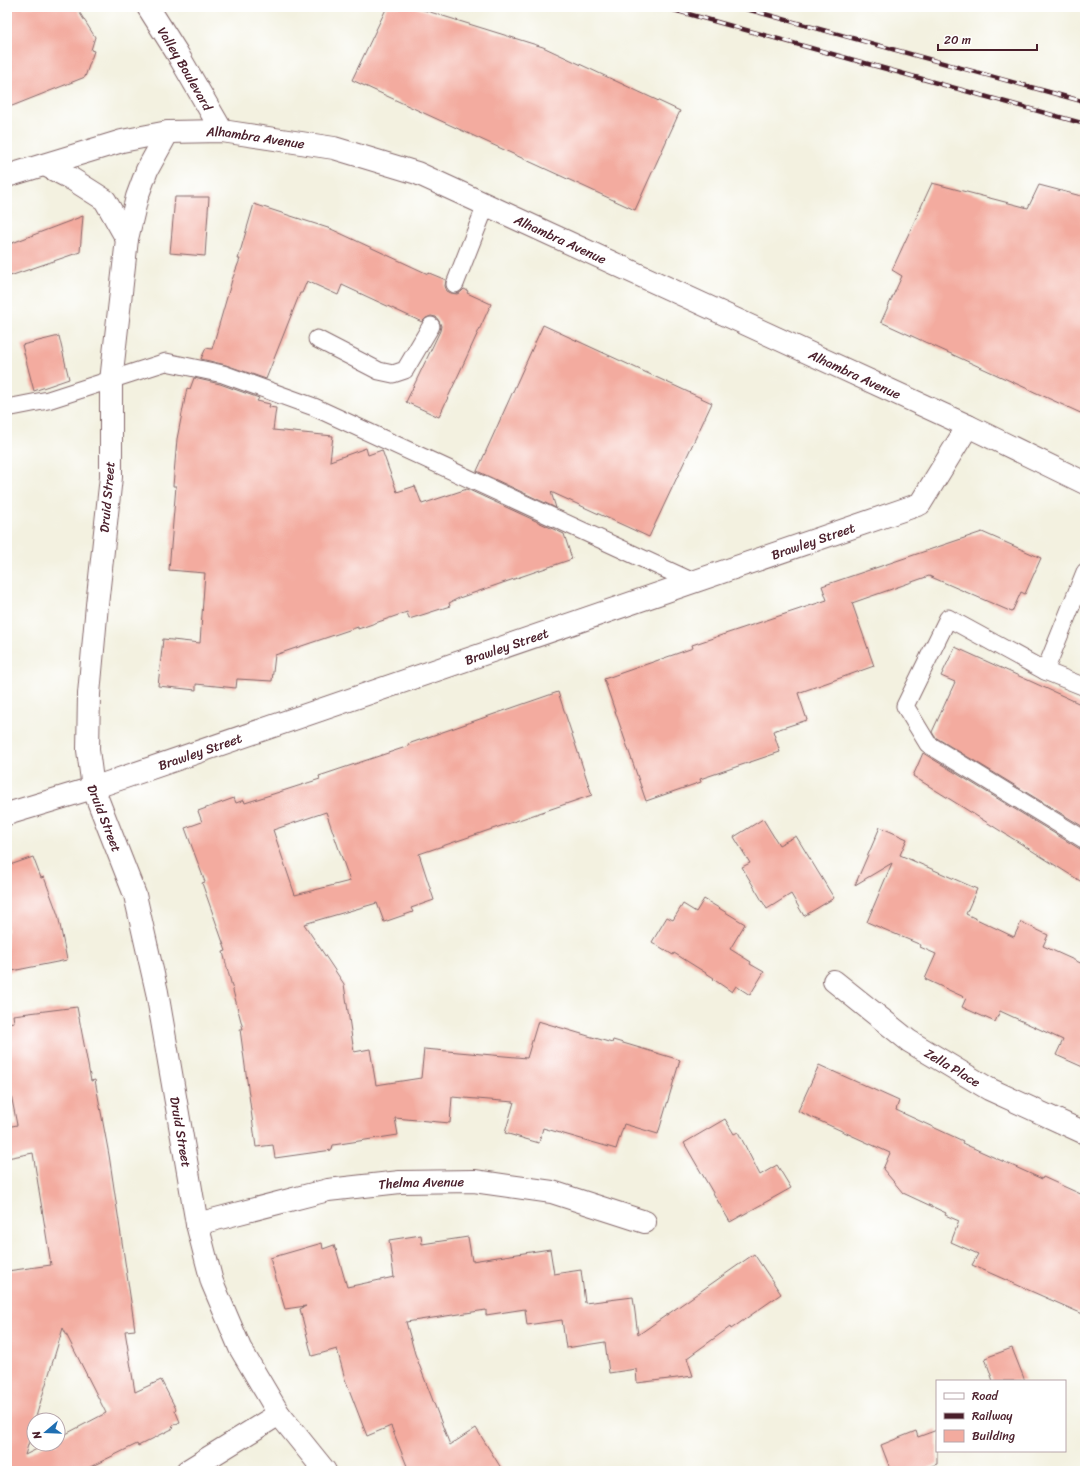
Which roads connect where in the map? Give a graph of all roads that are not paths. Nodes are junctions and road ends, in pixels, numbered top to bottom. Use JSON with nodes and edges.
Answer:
{"nodes":[{"id":1,"x":148,"y":7,"type":"edge"},
{"id":2,"x":222,"y":131,"type":"junction"},
{"id":3,"x":168,"y":132,"type":"junction"},
{"id":4,"x":45,"y":165,"type":"junction"},
{"id":5,"x":7,"y":176,"type":"edge"},
{"id":6,"x":486,"y":205,"type":"junction"},
{"id":7,"x":127,"y":239,"type":"junction"},
{"id":8,"x":455,"y":284,"type":"dead end"},
{"id":9,"x":431,"y":326,"type":"dead end"},
{"id":10,"x":317,"y":339,"type":"dead end"},
{"id":11,"x":111,"y":381,"type":"junction"},
{"id":12,"x":7,"y":408,"type":"edge"},
{"id":13,"x":968,"y":426,"type":"junction"},
{"id":14,"x":1085,"y":483,"type":"edge"},
{"id":15,"x":1085,"y":572,"type":"edge"},
{"id":16,"x":691,"y":581,"type":"junction"},
{"id":17,"x":1046,"y":671,"type":"junction"},
{"id":18,"x":1085,"y":687,"type":"edge"},
{"id":19,"x":93,"y":788,"type":"junction"},
{"id":20,"x":7,"y":814,"type":"edge"},
{"id":21,"x":1085,"y":840,"type":"edge"},
{"id":22,"x":834,"y":981,"type":"dead end"},
{"id":23,"x":1085,"y":1133,"type":"edge"},
{"id":24,"x":645,"y":1222,"type":"dead end"},
{"id":25,"x":197,"y":1224,"type":"junction"},
{"id":26,"x":279,"y":1414,"type":"junction"},
{"id":27,"x":187,"y":1471,"type":"edge"},
{"id":28,"x":325,"y":1471,"type":"edge"}],
"edges":[{"from":1,"to":2,"type":"street","name":"Valley Boulevard"},
{"from":2,"to":3,"type":"street","name":"Alhambra Avenue"},
{"from":2,"to":6,"type":"street","name":"Alhambra Avenue"},
{"from":3,"to":4,"type":"street","name":"Alhambra Avenue"},
{"from":3,"to":7,"type":"street","name":"Druid Street"},
{"from":4,"to":5,"type":"street","name":"Alhambra Avenue"},
{"from":4,"to":7,"type":"street"},
{"from":6,"to":8,"type":"lane"},
{"from":6,"to":13,"type":"street","name":"Alhambra Avenue"},
{"from":7,"to":11,"type":"street","name":"Druid Street"},
{"from":9,"to":10,"type":"lane"},
{"from":11,"to":12,"type":"lane"},
{"from":11,"to":16,"type":"lane"},
{"from":11,"to":19,"type":"street","name":"Druid Street"},
{"from":13,"to":14,"type":"street","name":"Alhambra Avenue"},
{"from":13,"to":16,"type":"street","name":"Brawley Street"},
{"from":15,"to":17,"type":"lane"},
{"from":16,"to":19,"type":"street","name":"Brawley Street"},
{"from":17,"to":18,"type":"lane"},
{"from":17,"to":21,"type":"lane"},
{"from":19,"to":20,"type":"street","name":"Brawley Street"},
{"from":19,"to":25,"type":"street","name":"Druid Street"},
{"from":22,"to":23,"type":"street","name":"Zella Place"},
{"from":24,"to":25,"type":"street","name":"Thelma Avenue"},
{"from":25,"to":26,"type":"street","name":"Druid Street"},
{"from":26,"to":27,"type":"street"},
{"from":26,"to":28,"type":"street","name":"Druid Street"}]}
